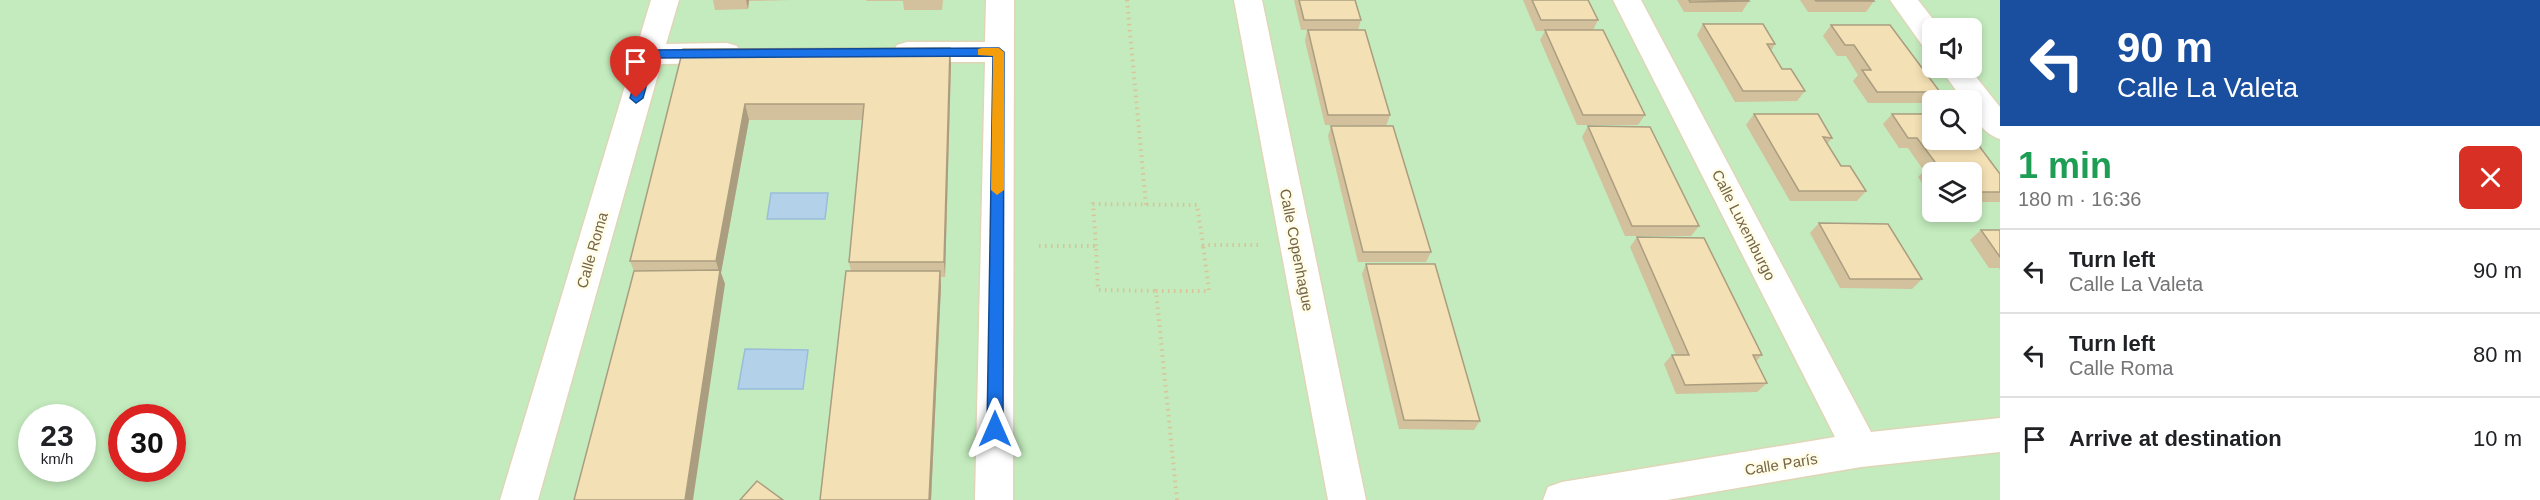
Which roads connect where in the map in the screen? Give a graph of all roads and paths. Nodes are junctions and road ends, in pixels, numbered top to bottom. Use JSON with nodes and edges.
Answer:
{"nodes":[{"id":1,"x":665,"y":0,"type":"edge"},
{"id":2,"x":1000,"y":0,"type":"edge"},
{"id":3,"x":1127,"y":0,"type":"edge"},
{"id":4,"x":1248,"y":0,"type":"edge"},
{"id":5,"x":1627,"y":0,"type":"edge"},
{"id":6,"x":1904,"y":0,"type":"edge"},
{"id":7,"x":1922,"y":24,"type":"edge"},
{"id":8,"x":999,"y":52,"type":"junction"},
{"id":9,"x":754,"y":53,"type":"edge"},
{"id":10,"x":882,"y":53,"type":"edge"},
{"id":11,"x":649,"y":54,"type":"junction"},
{"id":12,"x":1962,"y":78,"type":"edge"},
{"id":13,"x":2000,"y":128,"type":"edge"},
{"id":14,"x":1146,"y":205,"type":"junction"},
{"id":15,"x":1203,"y":245,"type":"junction"},
{"id":16,"x":1262,"y":245,"type":"dead end"},
{"id":17,"x":1039,"y":246,"type":"dead end"},
{"id":18,"x":1096,"y":246,"type":"junction"},
{"id":19,"x":1156,"y":291,"type":"junction"},
{"id":20,"x":2000,"y":435,"type":"edge"},
{"id":21,"x":1861,"y":450,"type":"junction"},
{"id":22,"x":519,"y":500,"type":"edge"},
{"id":23,"x":994,"y":500,"type":"edge"},
{"id":24,"x":1177,"y":500,"type":"edge"},
{"id":25,"x":1347,"y":500,"type":"edge"},
{"id":26,"x":1563,"y":500,"type":"edge"}],
"edges":[{"from":1,"to":11,"type":"street","name":"Calle Roma"},
{"from":2,"to":8,"type":"street"},
{"from":3,"to":14,"type":"path"},
{"from":4,"to":25,"type":"street","name":"Calle Copenhague"},
{"from":5,"to":21,"type":"street","name":"Calle Luxemburgo"},
{"from":6,"to":7,"type":"street"},
{"from":8,"to":10,"type":"street"},
{"from":8,"to":23,"type":"street"},
{"from":9,"to":11,"type":"street"},
{"from":11,"to":22,"type":"street","name":"Calle Roma"},
{"from":12,"to":13,"type":"street"},
{"from":14,"to":15,"type":"path"},
{"from":14,"to":18,"type":"path"},
{"from":15,"to":16,"type":"path"},
{"from":15,"to":19,"type":"path"},
{"from":17,"to":18,"type":"path"},
{"from":18,"to":19,"type":"path"},
{"from":19,"to":24,"type":"path"},
{"from":20,"to":21,"type":"street","name":"Calle París"},
{"from":21,"to":26,"type":"street","name":"Calle París"}]}
